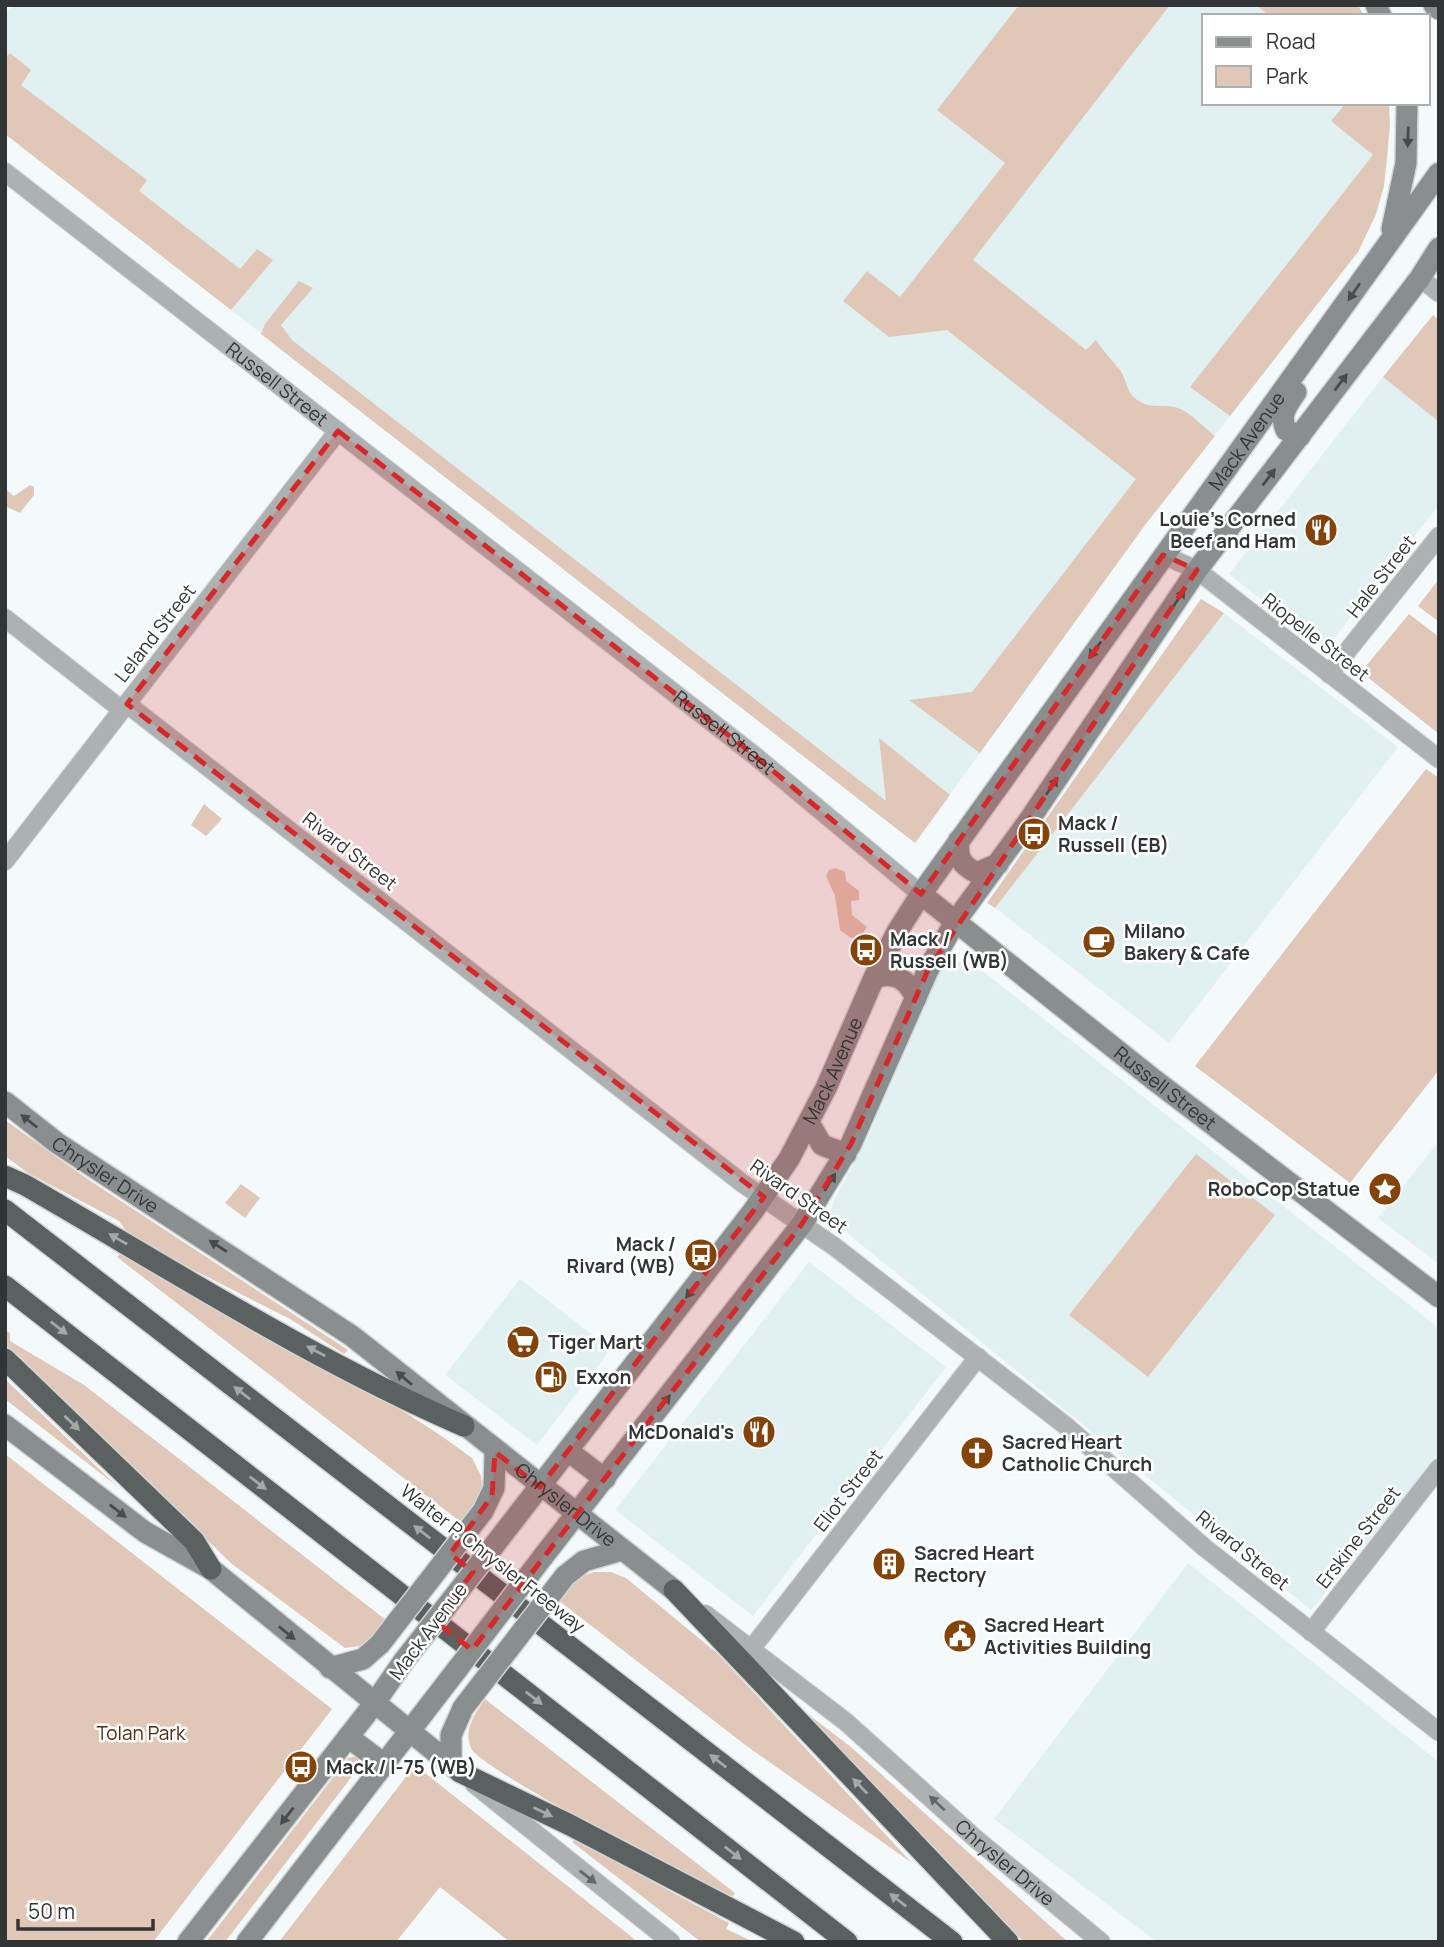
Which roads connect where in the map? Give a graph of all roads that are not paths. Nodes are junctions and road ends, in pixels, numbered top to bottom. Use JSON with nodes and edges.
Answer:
{"nodes":[{"id":1,"x":1434,"y":5,"type":"edge"},
{"id":2,"x":1439,"y":9,"type":"edge"},
{"id":3,"x":1407,"y":105,"type":"edge"},
{"id":4,"x":5,"y":172,"type":"edge"},
{"id":5,"x":1439,"y":173,"type":"edge"},
{"id":6,"x":1439,"y":248,"type":"edge"},
{"id":7,"x":1374,"y":262,"type":"junction"},
{"id":8,"x":1420,"y":278,"type":"junction"},
{"id":9,"x":1439,"y":293,"type":"edge"},
{"id":10,"x":1333,"y":322,"type":"junction"},
{"id":11,"x":338,"y":431,"type":"junction"},
{"id":12,"x":1300,"y":436,"type":"junction"},
{"id":13,"x":1439,"y":536,"type":"edge"},
{"id":14,"x":1163,"y":555,"type":"junction"},
{"id":15,"x":1197,"y":570,"type":"junction"},
{"id":16,"x":5,"y":618,"type":"edge"},
{"id":17,"x":1329,"y":674,"type":"junction"},
{"id":18,"x":125,"y":707,"type":"junction"},
{"id":19,"x":1439,"y":759,"type":"edge"},
{"id":20,"x":960,"y":840,"type":"junction"},
{"id":21,"x":5,"y":861,"type":"edge"},
{"id":22,"x":998,"y":863,"type":"junction"},
{"id":23,"x":921,"y":894,"type":"junction"},
{"id":24,"x":955,"y":922,"type":"junction"},
{"id":25,"x":874,"y":978,"type":"junction"},
{"id":26,"x":916,"y":998,"type":"junction"},
{"id":27,"x":5,"y":1102,"type":"edge"},
{"id":28,"x":809,"y":1123,"type":"junction"},
{"id":29,"x":846,"y":1154,"type":"junction"},
{"id":30,"x":5,"y":1176,"type":"edge"},
{"id":31,"x":764,"y":1197,"type":"junction"},
{"id":32,"x":5,"y":1210,"type":"edge"},
{"id":33,"x":802,"y":1224,"type":"junction"},
{"id":34,"x":5,"y":1286,"type":"edge"},
{"id":35,"x":1439,"y":1297,"type":"edge"},
{"id":36,"x":978,"y":1357,"type":"junction"},
{"id":37,"x":5,"y":1359,"type":"edge"},
{"id":38,"x":5,"y":1425,"type":"edge"},
{"id":39,"x":464,"y":1426,"type":"junction"},
{"id":40,"x":568,"y":1451,"type":"junction"},
{"id":41,"x":495,"y":1452,"type":"junction"},
{"id":42,"x":1439,"y":1468,"type":"edge"},
{"id":43,"x":605,"y":1479,"type":"junction"},
{"id":44,"x":540,"y":1487,"type":"junction"},
{"id":45,"x":576,"y":1514,"type":"junction"},
{"id":46,"x":622,"y":1550,"type":"junction"},
{"id":47,"x":211,"y":1569,"type":"junction"},
{"id":48,"x":674,"y":1590,"type":"junction"},
{"id":49,"x":1311,"y":1632,"type":"junction"},
{"id":50,"x":752,"y":1648,"type":"junction"},
{"id":51,"x":330,"y":1668,"type":"junction"},
{"id":52,"x":374,"y":1704,"type":"junction"},
{"id":53,"x":409,"y":1732,"type":"junction"},
{"id":54,"x":1439,"y":1732,"type":"edge"},
{"id":55,"x":348,"y":1737,"type":"junction"},
{"id":56,"x":384,"y":1764,"type":"junction"},
{"id":57,"x":455,"y":1769,"type":"junction"},
{"id":58,"x":188,"y":1942,"type":"edge"},
{"id":59,"x":247,"y":1942,"type":"edge"},
{"id":60,"x":671,"y":1942,"type":"edge"},
{"id":61,"x":794,"y":1942,"type":"edge"},
{"id":62,"x":847,"y":1942,"type":"edge"},
{"id":63,"x":952,"y":1942,"type":"edge"},
{"id":64,"x":1008,"y":1942,"type":"edge"},
{"id":65,"x":1101,"y":1942,"type":"edge"}],
"edges":[{"from":1,"to":2,"type":"main road"},
{"from":3,"to":7,"type":"main road","one_way":true},
{"from":4,"to":11,"type":"street","name":"Russell Street"},
{"from":5,"to":7,"type":"main road","name":"Mack Avenue"},
{"from":6,"to":8,"type":"main road","name":"Mack Avenue"},
{"from":7,"to":10,"type":"main road","name":"Mack Avenue","one_way":true},
{"from":8,"to":9,"type":"street"},
{"from":12,"to":8,"type":"main road","name":"Mack Avenue","one_way":true},
{"from":10,"to":12,"type":"main road"},
{"from":10,"to":14,"type":"main road","name":"Mack Avenue"},
{"from":11,"to":18,"type":"street","name":"Leland Street"},
{"from":11,"to":23,"type":"street","name":"Russell Street"},
{"from":15,"to":12,"type":"main road","name":"Mack Avenue","one_way":true},
{"from":13,"to":17,"type":"street","name":"Hale Street"},
{"from":14,"to":15,"type":"street","name":"Riopelle Street"},
{"from":14,"to":20,"type":"main road","name":"Mack Avenue","one_way":true},
{"from":15,"to":17,"type":"street","name":"Riopelle Street"},
{"from":22,"to":15,"type":"main road","name":"Mack Avenue","one_way":true},
{"from":16,"to":18,"type":"street","name":"Rivard Street"},
{"from":17,"to":19,"type":"street","name":"Riopelle Street"},
{"from":18,"to":21,"type":"street","name":"Leland Street"},
{"from":18,"to":31,"type":"street","name":"Rivard Street"},
{"from":20,"to":22,"type":"main road"},
{"from":20,"to":23,"type":"main road","name":"Mack Avenue"},
{"from":22,"to":24,"type":"main road","name":"Mack Avenue"},
{"from":23,"to":24,"type":"main road","name":"Russell Street"},
{"from":23,"to":25,"type":"main road","name":"Mack Avenue"},
{"from":24,"to":26,"type":"main road","name":"Mack Avenue"},
{"from":24,"to":35,"type":"main road","name":"Russell Street"},
{"from":25,"to":26,"type":"main road"},
{"from":25,"to":28,"type":"main road","name":"Mack Avenue"},
{"from":26,"to":29,"type":"main road","name":"Mack Avenue"},
{"from":39,"to":27,"type":"main road","name":"Chrysler Drive","one_way":true},
{"from":28,"to":29,"type":"main road"},
{"from":28,"to":31,"type":"main road","name":"Mack Avenue"},
{"from":33,"to":29,"type":"main road","name":"Mack Avenue","one_way":true},
{"from":39,"to":30,"type":"highway","one_way":true},
{"from":31,"to":33,"type":"street","name":"Rivard Street"},
{"from":31,"to":40,"type":"main road","name":"Mack Avenue","one_way":true},
{"from":63,"to":32,"type":"highway","name":"Walter P. Chrysler Freeway","one_way":true},
{"from":33,"to":36,"type":"street","name":"Rivard Street"},
{"from":43,"to":33,"type":"main road","name":"Mack Avenue","one_way":true},
{"from":34,"to":62,"type":"highway","one_way":true},
{"from":36,"to":49,"type":"street","name":"Rivard Street"},
{"from":36,"to":50,"type":"street","name":"Eliot Street"},
{"from":37,"to":47,"type":"highway","one_way":true},
{"from":38,"to":47,"type":"main road","one_way":true},
{"from":39,"to":41,"type":"main road","name":"Chrysler Drive"},
{"from":40,"to":43,"type":"main road"},
{"from":40,"to":44,"type":"main road","name":"Mack Avenue"},
{"from":41,"to":44,"type":"main road","name":"Chrysler Drive"},
{"from":41,"to":51,"type":"main road","bridge":true},
{"from":42,"to":49,"type":"street","name":"Erskine Street"},
{"from":43,"to":45,"type":"main road","name":"Mack Avenue"},
{"from":44,"to":45,"type":"main road","name":"Chrysler Drive"},
{"from":44,"to":52,"type":"main road","name":"Mack Avenue","bridge":true},
{"from":45,"to":46,"type":"main road","name":"Chrysler Drive"},
{"from":45,"to":53,"type":"main road","name":"Mack Avenue","bridge":true},
{"from":46,"to":48,"type":"main road","name":"Chrysler Drive"},
{"from":46,"to":57,"type":"main road","bridge":true},
{"from":47,"to":51,"type":"main road","one_way":true},
{"from":48,"to":50,"type":"street","name":"Chrysler Drive"},
{"from":64,"to":48,"type":"highway","one_way":true},
{"from":49,"to":54,"type":"street","name":"Rivard Street"},
{"from":65,"to":50,"type":"street","name":"Chrysler Drive","one_way":true},
{"from":51,"to":52,"type":"main road"},
{"from":52,"to":53,"type":"main road"},
{"from":52,"to":55,"type":"main road","name":"Mack Avenue"},
{"from":53,"to":56,"type":"main road","name":"Mack Avenue"},
{"from":53,"to":57,"type":"main road"},
{"from":55,"to":56,"type":"main road"},
{"from":55,"to":58,"type":"main road","name":"Mack Avenue","one_way":true},
{"from":56,"to":59,"type":"main road","name":"Mack Avenue"},
{"from":57,"to":60,"type":"street","one_way":true},
{"from":57,"to":61,"type":"highway","one_way":true}]}
